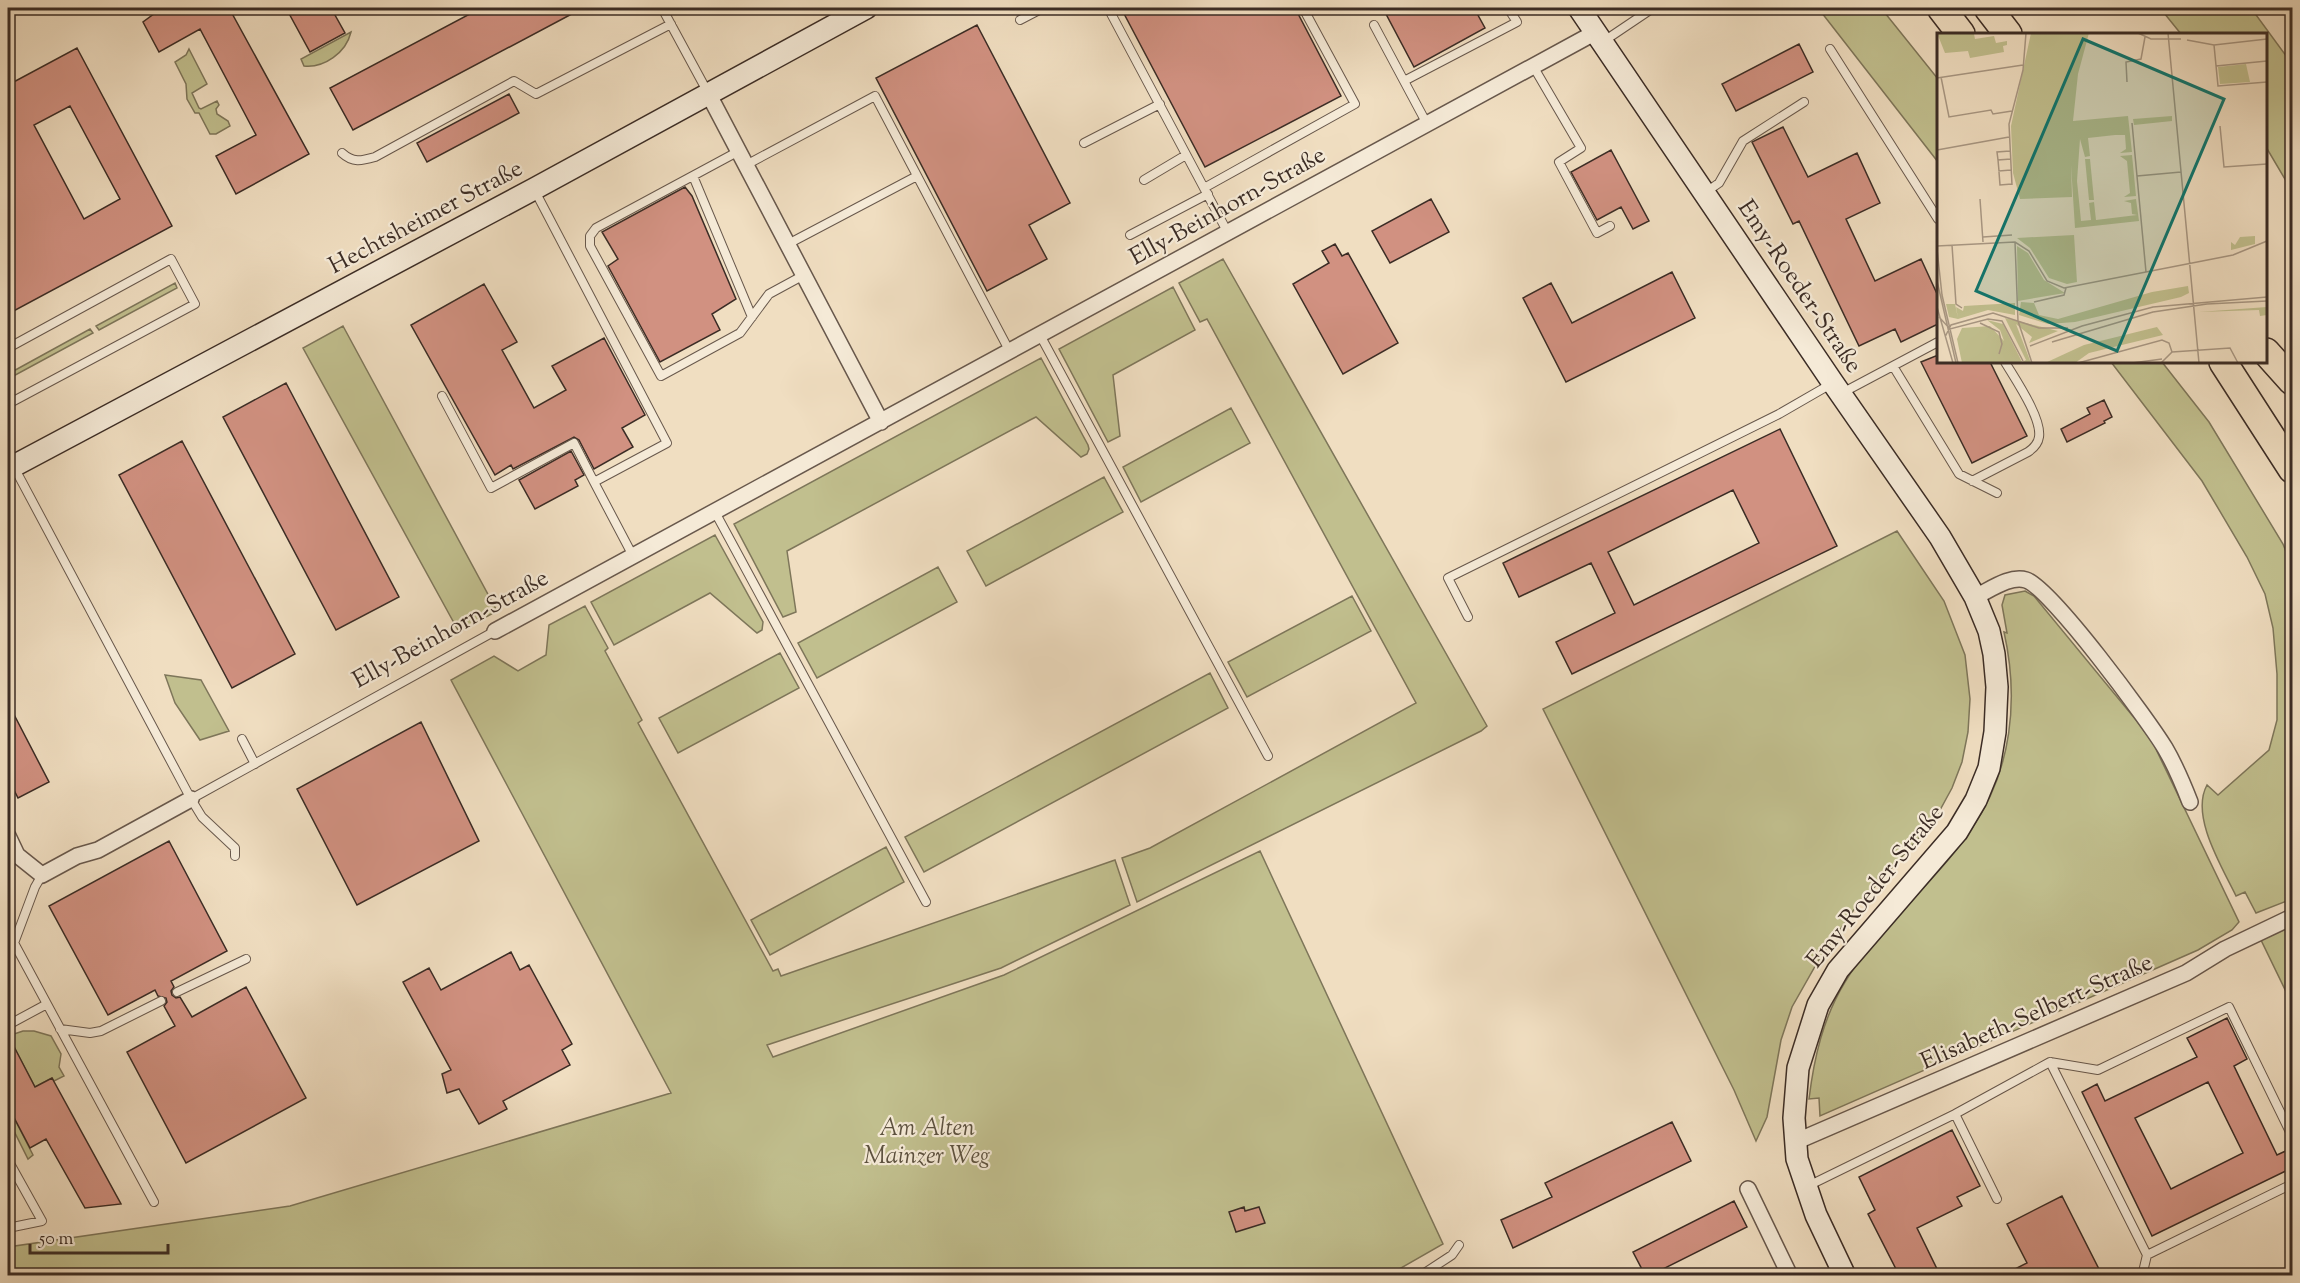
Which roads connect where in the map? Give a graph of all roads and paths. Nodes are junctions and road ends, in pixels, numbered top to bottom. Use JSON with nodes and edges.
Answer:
{"nodes":[{"id":1,"x":662,"y":8,"type":"edge"},
{"id":2,"x":866,"y":8,"type":"edge"},
{"id":3,"x":1043,"y":8,"type":"edge"},
{"id":4,"x":1108,"y":8,"type":"edge"},
{"id":5,"x":1303,"y":8,"type":"edge"},
{"id":6,"x":1508,"y":8,"type":"edge"},
{"id":7,"x":1579,"y":8,"type":"edge"},
{"id":8,"x":1653,"y":8,"type":"edge"},
{"id":9,"x":1941,"y":8,"type":"edge"},
{"id":10,"x":1988,"y":8,"type":"edge"},
{"id":11,"x":1020,"y":20,"type":"dead end"},
{"id":12,"x":671,"y":24,"type":"junction"},
{"id":13,"x":1374,"y":26,"type":"dead end"},
{"id":14,"x":1960,"y":33,"type":"edge"},
{"id":15,"x":2007,"y":33,"type":"edge"},
{"id":16,"x":1599,"y":37,"type":"junction"},
{"id":17,"x":1830,"y":49,"type":"dead end"},
{"id":18,"x":1533,"y":66,"type":"junction"},
{"id":19,"x":1404,"y":81,"type":"junction"},
{"id":20,"x":708,"y":93,"type":"junction"},
{"id":21,"x":1803,"y":102,"type":"dead end"},
{"id":22,"x":1160,"y":104,"type":"junction"},
{"id":23,"x":1427,"y":124,"type":"junction"},
{"id":24,"x":1084,"y":143,"type":"dead end"},
{"id":25,"x":739,"y":151,"type":"junction"},
{"id":26,"x":342,"y":153,"type":"dead end"},
{"id":27,"x":1186,"y":155,"type":"junction"},
{"id":28,"x":746,"y":165,"type":"junction"},
{"id":29,"x":693,"y":176,"type":"junction"},
{"id":30,"x":917,"y":176,"type":"junction"},
{"id":31,"x":1143,"y":180,"type":"dead end"},
{"id":32,"x":534,"y":189,"type":"junction"},
{"id":33,"x":1206,"y":191,"type":"junction"},
{"id":34,"x":1704,"y":193,"type":"junction"},
{"id":35,"x":1937,"y":217,"type":"edge"},
{"id":36,"x":1610,"y":226,"type":"dead end"},
{"id":37,"x":1228,"y":233,"type":"junction"},
{"id":38,"x":1130,"y":235,"type":"dead end"},
{"id":39,"x":788,"y":244,"type":"junction"},
{"id":40,"x":804,"y":275,"type":"junction"},
{"id":41,"x":752,"y":317,"type":"junction"},
{"id":42,"x":1040,"y":335,"type":"junction"},
{"id":43,"x":1937,"y":343,"type":"edge"},
{"id":44,"x":8,"y":348,"type":"edge"},
{"id":45,"x":1010,"y":351,"type":"junction"},
{"id":46,"x":2267,"y":354,"type":"edge"},
{"id":47,"x":2006,"y":363,"type":"edge"},
{"id":48,"x":2225,"y":363,"type":"edge"},
{"id":49,"x":2225,"y":363,"type":"edge"},
{"id":50,"x":1893,"y":366,"type":"junction"},
{"id":51,"x":2292,"y":381,"type":"edge"},
{"id":52,"x":1836,"y":388,"type":"junction"},
{"id":53,"x":442,"y":396,"type":"dead end"},
{"id":54,"x":8,"y":404,"type":"edge"},
{"id":55,"x":881,"y":422,"type":"junction"},
{"id":56,"x":2292,"y":433,"type":"edge"},
{"id":57,"x":10,"y":467,"type":"edge"},
{"id":58,"x":2292,"y":469,"type":"edge"},
{"id":59,"x":1972,"y":481,"type":"junction"},
{"id":60,"x":594,"y":482,"type":"junction"},
{"id":61,"x":1997,"y":493,"type":"dead end"},
{"id":62,"x":715,"y":512,"type":"junction"},
{"id":63,"x":633,"y":556,"type":"junction"},
{"id":64,"x":1975,"y":597,"type":"junction"},
{"id":65,"x":1468,"y":617,"type":"dead end"},
{"id":66,"x":495,"y":631,"type":"joint"},
{"id":67,"x":242,"y":739,"type":"dead end"},
{"id":68,"x":1268,"y":756,"type":"dead end"},
{"id":69,"x":255,"y":764,"type":"junction"},
{"id":70,"x":191,"y":799,"type":"junction"},
{"id":71,"x":2190,"y":802,"type":"dead end"},
{"id":72,"x":8,"y":836,"type":"edge"},
{"id":73,"x":235,"y":856,"type":"dead end"},
{"id":74,"x":42,"y":875,"type":"junction"},
{"id":75,"x":926,"y":902,"type":"dead end"},
{"id":76,"x":2292,"y":916,"type":"edge"},
{"id":77,"x":246,"y":958,"type":"dead end"},
{"id":78,"x":177,"y":992,"type":"dead end"},
{"id":79,"x":161,"y":1000,"type":"dead end"},
{"id":80,"x":47,"y":1004,"type":"junction"},
{"id":81,"x":8,"y":1025,"type":"edge"},
{"id":82,"x":60,"y":1029,"type":"junction"},
{"id":83,"x":2050,"y":1062,"type":"junction"},
{"id":84,"x":1955,"y":1114,"type":"junction"},
{"id":85,"x":2292,"y":1136,"type":"edge"},
{"id":86,"x":1795,"y":1142,"type":"junction"},
{"id":87,"x":8,"y":1160,"type":"edge"},
{"id":88,"x":2292,"y":1184,"type":"edge"},
{"id":89,"x":1805,"y":1187,"type":"junction"},
{"id":90,"x":1748,"y":1189,"type":"dead end"},
{"id":91,"x":1997,"y":1200,"type":"dead end"},
{"id":92,"x":154,"y":1202,"type":"dead end"},
{"id":93,"x":8,"y":1228,"type":"edge"},
{"id":94,"x":1459,"y":1245,"type":"dead end"},
{"id":95,"x":2147,"y":1255,"type":"junction"},
{"id":96,"x":1420,"y":1275,"type":"edge"},
{"id":97,"x":1790,"y":1275,"type":"edge"},
{"id":98,"x":1845,"y":1275,"type":"edge"},
{"id":99,"x":2142,"y":1275,"type":"edge"}],
"edges":[{"from":1,"to":12,"type":"lane"},
{"from":2,"to":20,"type":"street","name":"Hechtsheimer Straße"},
{"from":3,"to":11,"type":"lane"},
{"from":4,"to":22,"type":"lane"},
{"from":5,"to":33,"type":"lane"},
{"from":6,"to":19,"type":"lane"},
{"from":7,"to":16,"type":"street","name":"Emy-Roeder-Straße"},
{"from":8,"to":16,"type":"lane"},
{"from":9,"to":14,"type":"highway"},
{"from":10,"to":15,"type":"highway"},
{"from":12,"to":20,"type":"lane"},
{"from":12,"to":26,"type":"lane"},
{"from":13,"to":19,"type":"lane"},
{"from":16,"to":18,"type":"street","name":"Elly-Beinhorn-Straße"},
{"from":16,"to":34,"type":"street","name":"Emy-Roeder-Straße"},
{"from":17,"to":35,"type":"lane"},
{"from":18,"to":23,"type":"street","name":"Elly-Beinhorn-Straße"},
{"from":18,"to":36,"type":"lane"},
{"from":19,"to":23,"type":"lane"},
{"from":20,"to":25,"type":"street"},
{"from":20,"to":32,"type":"street","name":"Hechtsheimer Straße"},
{"from":21,"to":34,"type":"lane"},
{"from":22,"to":24,"type":"lane"},
{"from":22,"to":27,"type":"lane"},
{"from":23,"to":37,"type":"street","name":"Elly-Beinhorn-Straße"},
{"from":25,"to":28,"type":"street"},
{"from":25,"to":29,"type":"lane"},
{"from":27,"to":31,"type":"lane"},
{"from":27,"to":33,"type":"lane"},
{"from":28,"to":30,"type":"lane"},
{"from":28,"to":39,"type":"street"},
{"from":29,"to":41,"type":"lane"},
{"from":29,"to":41,"type":"lane"},
{"from":30,"to":39,"type":"lane"},
{"from":30,"to":45,"type":"lane"},
{"from":32,"to":57,"type":"street","name":"Hechtsheimer Straße"},
{"from":32,"to":60,"type":"lane"},
{"from":33,"to":37,"type":"lane"},
{"from":33,"to":38,"type":"lane"},
{"from":34,"to":52,"type":"street","name":"Emy-Roeder-Straße"},
{"from":37,"to":42,"type":"street","name":"Elly-Beinhorn-Straße"},
{"from":39,"to":40,"type":"street"},
{"from":40,"to":41,"type":"lane"},
{"from":40,"to":55,"type":"street"},
{"from":42,"to":45,"type":"street","name":"Elly-Beinhorn-Straße"},
{"from":42,"to":68,"type":"lane"},
{"from":43,"to":50,"type":"lane"},
{"from":44,"to":54,"type":"lane"},
{"from":45,"to":55,"type":"street","name":"Elly-Beinhorn-Straße"},
{"from":46,"to":51,"type":"highway"},
{"from":47,"to":59,"type":"lane"},
{"from":48,"to":56,"type":"highway"},
{"from":49,"to":58,"type":"highway"},
{"from":50,"to":52,"type":"lane"},
{"from":50,"to":59,"type":"lane"},
{"from":52,"to":64,"type":"street","name":"Emy-Roeder-Straße"},
{"from":52,"to":65,"type":"lane"},
{"from":53,"to":60,"type":"lane"},
{"from":55,"to":62,"type":"street","name":"Elly-Beinhorn-Straße"},
{"from":57,"to":70,"type":"lane"},
{"from":59,"to":61,"type":"lane"},
{"from":60,"to":63,"type":"lane"},
{"from":62,"to":63,"type":"street","name":"Elly-Beinhorn-Straße"},
{"from":62,"to":75,"type":"lane"},
{"from":63,"to":66,"type":"street","name":"Elly-Beinhorn-Straße"},
{"from":64,"to":71,"type":"street"},
{"from":64,"to":86,"type":"street","name":"Emy-Roeder-Straße"},
{"from":66,"to":69,"type":"lane","name":"Elly-Beinhorn-Straße"},
{"from":67,"to":69,"type":"lane"},
{"from":69,"to":70,"type":"lane","name":"Elly-Beinhorn-Straße"},
{"from":70,"to":73,"type":"lane"},
{"from":70,"to":74,"type":"street","name":"Elly-Beinhorn-Straße"},
{"from":72,"to":74,"type":"street"},
{"from":74,"to":80,"type":"lane"},
{"from":76,"to":86,"type":"street","name":"Elisabeth-Selbert-Straße"},
{"from":77,"to":78,"type":"lane"},
{"from":79,"to":82,"type":"lane"},
{"from":80,"to":81,"type":"lane"},
{"from":80,"to":82,"type":"lane"},
{"from":82,"to":92,"type":"lane"},
{"from":83,"to":84,"type":"lane"},
{"from":83,"to":85,"type":"lane"},
{"from":83,"to":95,"type":"lane"},
{"from":84,"to":89,"type":"lane"},
{"from":84,"to":91,"type":"lane"},
{"from":86,"to":89,"type":"street","name":"Emy-Roeder-Straße"},
{"from":87,"to":93,"type":"lane"},
{"from":88,"to":95,"type":"lane"},
{"from":89,"to":98,"type":"street","name":"Emy-Roeder-Straße"},
{"from":90,"to":97,"type":"street"},
{"from":94,"to":96,"type":"lane"},
{"from":95,"to":99,"type":"lane"}]}
